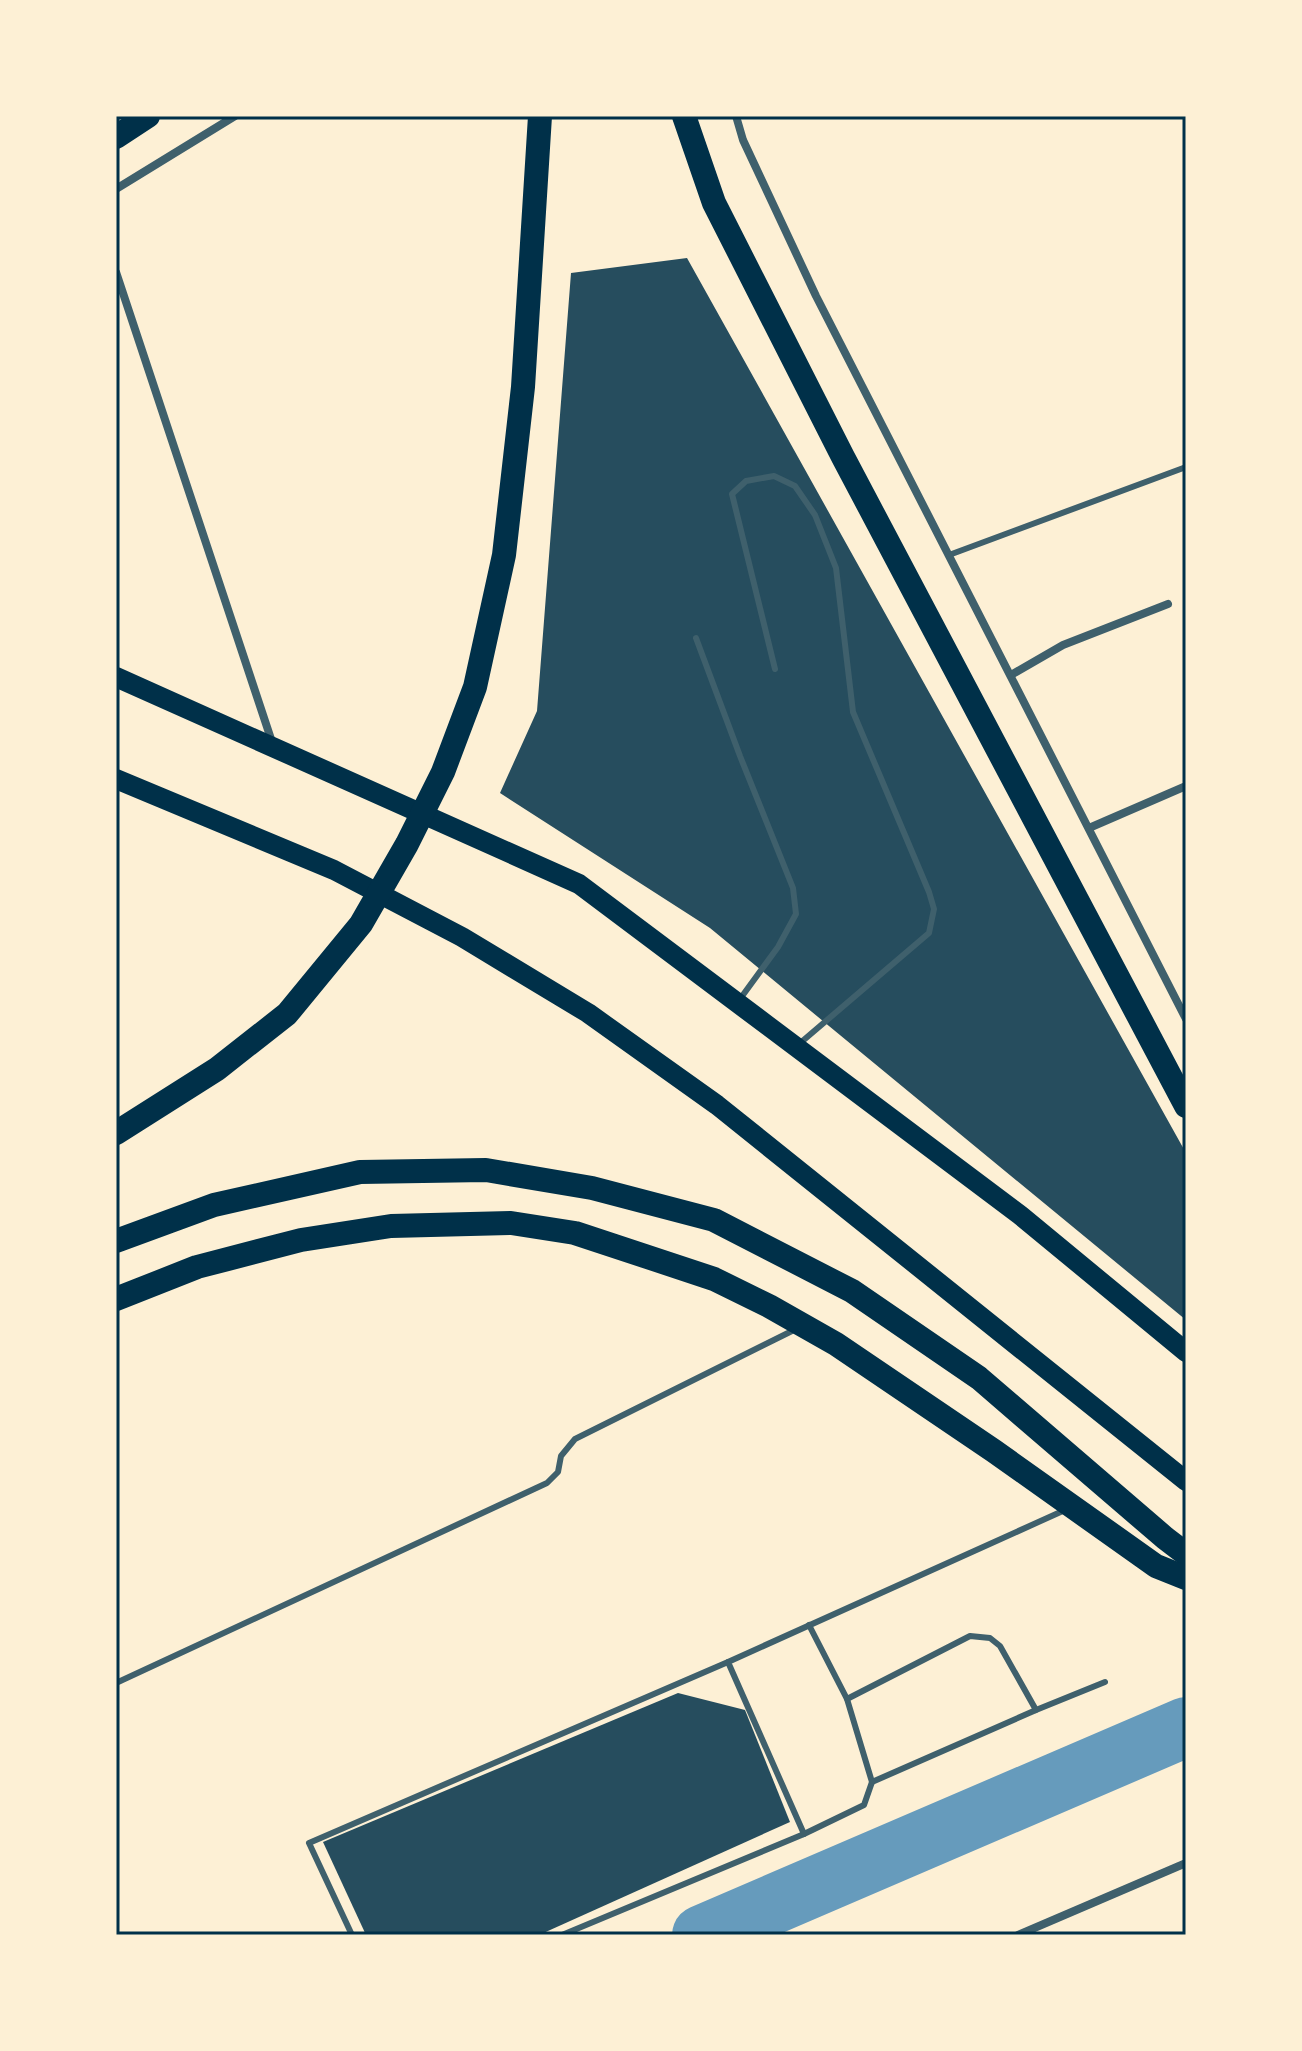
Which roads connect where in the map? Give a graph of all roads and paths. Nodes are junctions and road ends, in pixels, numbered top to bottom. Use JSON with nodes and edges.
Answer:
{"nodes":[{"id":1,"x":148,"y":116,"type":"edge"},
{"id":2,"x":235,"y":116,"type":"edge"},
{"id":3,"x":540,"y":116,"type":"edge"},
{"id":4,"x":684,"y":116,"type":"edge"},
{"id":5,"x":736,"y":116,"type":"edge"},
{"id":6,"x":116,"y":137,"type":"edge"},
{"id":7,"x":116,"y":189,"type":"edge"},
{"id":8,"x":116,"y":272,"type":"edge"},
{"id":9,"x":1186,"y":467,"type":"edge"},
{"id":10,"x":949,"y":555,"type":"junction"},
{"id":11,"x":1168,"y":604,"type":"dead end"},
{"id":12,"x":696,"y":638,"type":"dead end"},
{"id":13,"x":775,"y":669,"type":"dead end"},
{"id":14,"x":1011,"y":675,"type":"junction"},
{"id":15,"x":116,"y":677,"type":"edge"},
{"id":16,"x":274,"y":748,"type":"junction"},
{"id":17,"x":116,"y":779,"type":"edge"},
{"id":18,"x":1186,"y":786,"type":"edge"},
{"id":19,"x":1089,"y":828,"type":"junction"},
{"id":20,"x":737,"y":1003,"type":"junction"},
{"id":21,"x":1186,"y":1019,"type":"edge"},
{"id":22,"x":796,"y":1047,"type":"junction"},
{"id":23,"x":1186,"y":1106,"type":"edge"},
{"id":24,"x":116,"y":1133,"type":"edge"},
{"id":25,"x":116,"y":1241,"type":"edge"},
{"id":26,"x":116,"y":1299,"type":"edge"},
{"id":27,"x":803,"y":1325,"type":"junction"},
{"id":28,"x":1186,"y":1352,"type":"edge"},
{"id":29,"x":1186,"y":1481,"type":"edge"},
{"id":30,"x":1072,"y":1507,"type":"junction"},
{"id":31,"x":1186,"y":1554,"type":"edge"},
{"id":32,"x":1186,"y":1578,"type":"edge"},
{"id":33,"x":809,"y":1625,"type":"junction"},
{"id":34,"x":728,"y":1662,"type":"junction"},
{"id":35,"x":1105,"y":1682,"type":"dead end"},
{"id":36,"x":116,"y":1683,"type":"edge"},
{"id":37,"x":847,"y":1699,"type":"junction"},
{"id":38,"x":1036,"y":1710,"type":"junction"},
{"id":39,"x":872,"y":1782,"type":"junction"},
{"id":40,"x":804,"y":1834,"type":"junction"},
{"id":41,"x":1186,"y":1863,"type":"edge"},
{"id":42,"x":352,"y":1935,"type":"edge"},
{"id":43,"x":562,"y":1935,"type":"edge"},
{"id":44,"x":1018,"y":1935,"type":"edge"}],
"edges":[{"from":1,"to":6,"type":"highway"},
{"from":2,"to":7,"type":"street"},
{"from":3,"to":24,"type":"highway"},
{"from":4,"to":23,"type":"highway"},
{"from":5,"to":10,"type":"street"},
{"from":8,"to":16,"type":"street"},
{"from":9,"to":10,"type":"lane"},
{"from":10,"to":14,"type":"street"},
{"from":11,"to":14,"type":"street"},
{"from":12,"to":20,"type":"lane"},
{"from":13,"to":22,"type":"lane"},
{"from":14,"to":19,"type":"street"},
{"from":15,"to":16,"type":"main road"},
{"from":16,"to":20,"type":"main road"},
{"from":17,"to":29,"type":"main road"},
{"from":18,"to":19,"type":"street"},
{"from":19,"to":21,"type":"street"},
{"from":20,"to":22,"type":"main road"},
{"from":22,"to":28,"type":"main road"},
{"from":25,"to":31,"type":"highway"},
{"from":26,"to":27,"type":"highway"},
{"from":27,"to":30,"type":"highway"},
{"from":27,"to":36,"type":"lane"},
{"from":30,"to":32,"type":"highway"},
{"from":30,"to":33,"type":"lane"},
{"from":33,"to":34,"type":"lane"},
{"from":33,"to":37,"type":"lane"},
{"from":34,"to":40,"type":"lane"},
{"from":34,"to":42,"type":"lane"},
{"from":35,"to":38,"type":"lane"},
{"from":37,"to":38,"type":"lane"},
{"from":37,"to":39,"type":"lane"},
{"from":38,"to":39,"type":"lane"},
{"from":39,"to":40,"type":"lane"},
{"from":40,"to":43,"type":"lane"},
{"from":41,"to":44,"type":"street"}]}
